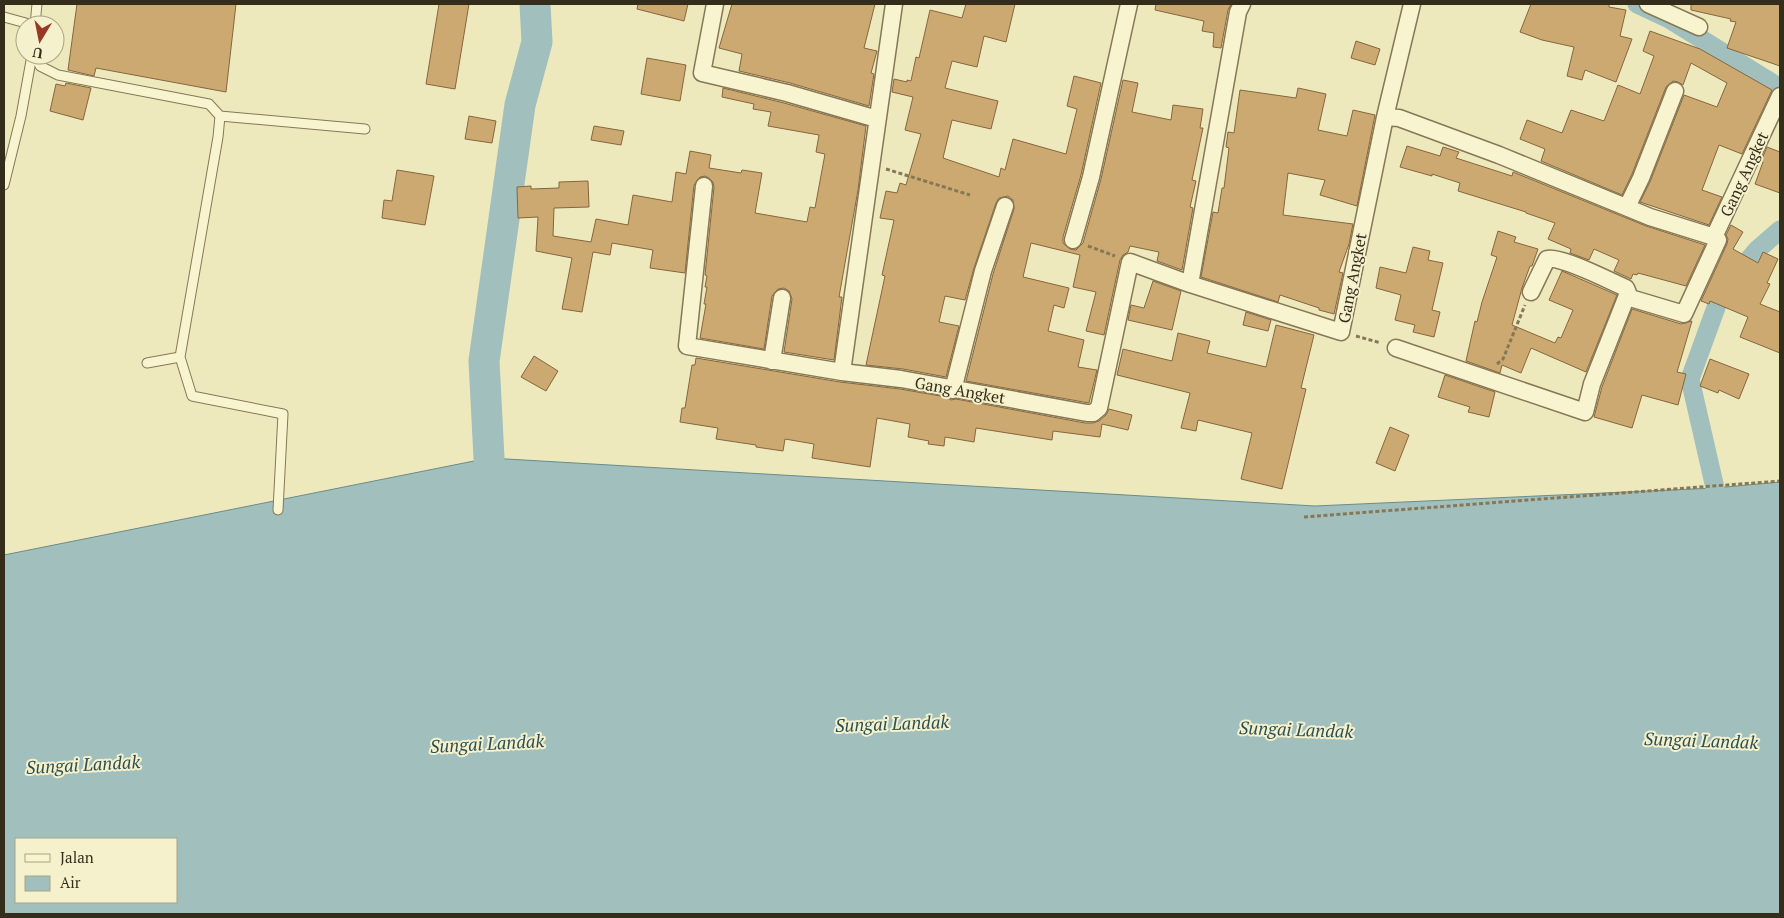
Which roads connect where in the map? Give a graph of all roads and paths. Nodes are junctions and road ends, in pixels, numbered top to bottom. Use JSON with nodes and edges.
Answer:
{"nodes":[{"id":1,"x":715,"y":4,"type":"edge"},
{"id":2,"x":894,"y":4,"type":"edge"},
{"id":3,"x":1128,"y":4,"type":"edge"},
{"id":4,"x":1242,"y":4,"type":"edge"},
{"id":5,"x":1412,"y":4,"type":"edge"},
{"id":6,"x":1648,"y":4,"type":"edge"},
{"id":7,"x":1699,"y":27,"type":"dead end"},
{"id":8,"x":31,"y":65,"type":"edge"},
{"id":9,"x":39,"y":65,"type":"edge"},
{"id":10,"x":1675,"y":91,"type":"dead end"},
{"id":11,"x":1780,"y":97,"type":"edge"},
{"id":12,"x":220,"y":116,"type":"junction"},
{"id":13,"x":1385,"y":117,"type":"junction"},
{"id":14,"x":877,"y":119,"type":"junction"},
{"id":15,"x":365,"y":129,"type":"dead end"},
{"id":16,"x":871,"y":164,"type":"junction"},
{"id":17,"x":4,"y":185,"type":"edge"},
{"id":18,"x":704,"y":186,"type":"dead end"},
{"id":19,"x":970,"y":195,"type":"dead end"},
{"id":20,"x":1005,"y":206,"type":"dead end"},
{"id":21,"x":1627,"y":207,"type":"junction"},
{"id":22,"x":1714,"y":237,"type":"junction"},
{"id":23,"x":1073,"y":240,"type":"joint"},
{"id":24,"x":1130,"y":262,"type":"junction"},
{"id":25,"x":1190,"y":284,"type":"junction"},
{"id":26,"x":1531,"y":292,"type":"joint"},
{"id":27,"x":1627,"y":297,"type":"junction"},
{"id":28,"x":782,"y":298,"type":"dead end"},
{"id":29,"x":1396,"y":348,"type":"dead end"},
{"id":30,"x":180,"y":357,"type":"junction"},
{"id":31,"x":772,"y":361,"type":"junction"},
{"id":32,"x":147,"y":363,"type":"dead end"},
{"id":33,"x":1494,"y":366,"type":"dead end"},
{"id":34,"x":842,"y":372,"type":"junction"},
{"id":35,"x":953,"y":390,"type":"junction"},
{"id":36,"x":1780,"y":481,"type":"edge"},
{"id":37,"x":278,"y":510,"type":"dead end"},
{"id":38,"x":1304,"y":517,"type":"dead end"}],
"edges":[{"from":1,"to":14,"type":"street"},
{"from":2,"to":14,"type":"street"},
{"from":3,"to":23,"type":"street"},
{"from":4,"to":25,"type":"street"},
{"from":5,"to":13,"type":"street"},
{"from":6,"to":7,"type":"street"},
{"from":8,"to":17,"type":"lane"},
{"from":9,"to":12,"type":"lane"},
{"from":10,"to":21,"type":"street"},
{"from":11,"to":22,"type":"street","name":"Gang Angket"},
{"from":12,"to":15,"type":"lane"},
{"from":12,"to":30,"type":"lane"},
{"from":13,"to":21,"type":"street","name":"Gang Angket"},
{"from":13,"to":25,"type":"street","name":"Gang Angket"},
{"from":14,"to":16,"type":"street"},
{"from":16,"to":19,"type":"path"},
{"from":16,"to":34,"type":"street"},
{"from":18,"to":31,"type":"street","name":"Gang Angket"},
{"from":20,"to":35,"type":"street"},
{"from":21,"to":22,"type":"street","name":"Gang Angket"},
{"from":22,"to":27,"type":"street"},
{"from":23,"to":24,"type":"path"},
{"from":24,"to":25,"type":"street","name":"Gang Angket"},
{"from":24,"to":35,"type":"street","name":"Gang Angket"},
{"from":26,"to":27,"type":"street"},
{"from":26,"to":33,"type":"path"},
{"from":27,"to":29,"type":"street"},
{"from":28,"to":31,"type":"street"},
{"from":30,"to":32,"type":"lane"},
{"from":30,"to":37,"type":"lane"},
{"from":31,"to":34,"type":"street","name":"Gang Angket"},
{"from":34,"to":35,"type":"street","name":"Gang Angket"},
{"from":36,"to":38,"type":"path"}]}
